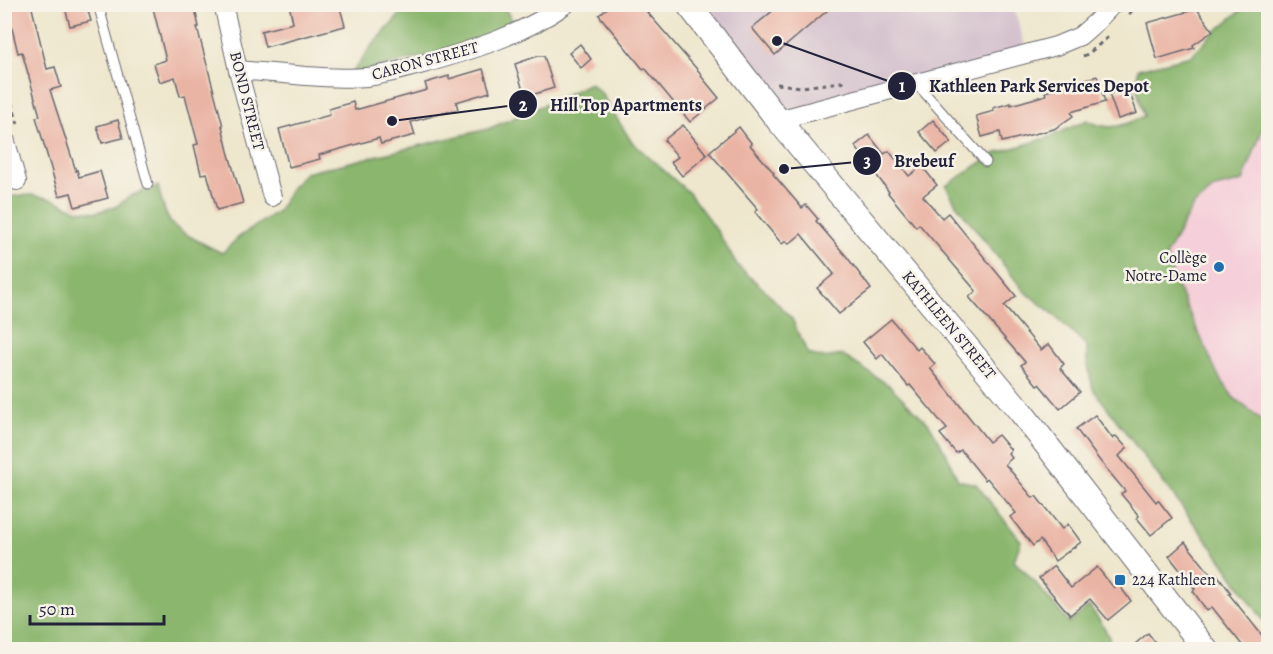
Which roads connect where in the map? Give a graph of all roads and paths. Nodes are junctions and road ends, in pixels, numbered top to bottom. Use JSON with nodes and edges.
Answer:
{"nodes":[{"id":1,"x":98,"y":4,"type":"edge"},
{"id":2,"x":223,"y":4,"type":"edge"},
{"id":3,"x":566,"y":4,"type":"edge"},
{"id":4,"x":688,"y":4,"type":"edge"},
{"id":5,"x":1113,"y":4,"type":"edge"},
{"id":6,"x":238,"y":70,"type":"junction"},
{"id":7,"x":916,"y":83,"type":"junction"},
{"id":8,"x":776,"y":84,"type":"dead end"},
{"id":9,"x":867,"y":96,"type":"junction"},
{"id":10,"x":778,"y":120,"type":"junction"},
{"id":11,"x":4,"y":135,"type":"edge"},
{"id":12,"x":986,"y":162,"type":"dead end"},
{"id":13,"x":17,"y":181,"type":"dead end"},
{"id":14,"x":148,"y":184,"type":"dead end"},
{"id":15,"x":272,"y":196,"type":"dead end"},
{"id":16,"x":1206,"y":650,"type":"edge"}],
"edges":[{"from":1,"to":14,"type":"lane"},
{"from":2,"to":6,"type":"street","name":"BOND STREET"},
{"from":3,"to":6,"type":"street","name":"CARON STREET"},
{"from":4,"to":10,"type":"street","name":"KATHLEEN STREET"},
{"from":5,"to":7,"type":"street"},
{"from":6,"to":15,"type":"street","name":"BOND STREET"},
{"from":7,"to":9,"type":"street"},
{"from":7,"to":12,"type":"lane"},
{"from":8,"to":9,"type":"path"},
{"from":9,"to":10,"type":"street"},
{"from":10,"to":16,"type":"street","name":"KATHLEEN STREET"},
{"from":11,"to":13,"type":"street"}]}
